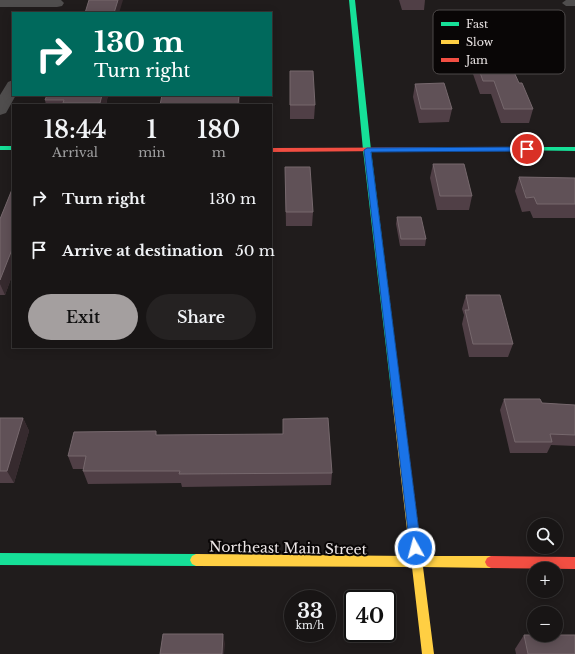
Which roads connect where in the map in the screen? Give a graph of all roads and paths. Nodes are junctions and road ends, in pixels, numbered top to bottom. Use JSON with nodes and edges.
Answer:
{"nodes":[{"id":1,"x":352,"y":0,"type":"edge"},
{"id":2,"x":0,"y":3,"type":"edge"},
{"id":3,"x":55,"y":5,"type":"edge"},
{"id":4,"x":12,"y":87,"type":"edge"},
{"id":5,"x":0,"y":110,"type":"edge"},
{"id":6,"x":0,"y":148,"type":"edge"},
{"id":7,"x":12,"y":148,"type":"edge"},
{"id":8,"x":575,"y":149,"type":"edge"},
{"id":9,"x":272,"y":150,"type":"edge"},
{"id":10,"x":367,"y":150,"type":"junction"},
{"id":11,"x":0,"y":559,"type":"edge"},
{"id":12,"x":417,"y":563,"type":"junction"},
{"id":13,"x":575,"y":563,"type":"edge"},
{"id":14,"x":428,"y":654,"type":"edge"}],
"edges":[{"from":1,"to":10,"type":"street"},
{"from":2,"to":3,"type":"street"},
{"from":4,"to":5,"type":"street"},
{"from":6,"to":7,"type":"street"},
{"from":8,"to":10,"type":"street"},
{"from":9,"to":10,"type":"street"},
{"from":10,"to":12,"type":"street"},
{"from":11,"to":12,"type":"street","name":"Northeast Main Street"},
{"from":12,"to":13,"type":"street","name":"Northeast Main Street"},
{"from":12,"to":14,"type":"street"}]}
